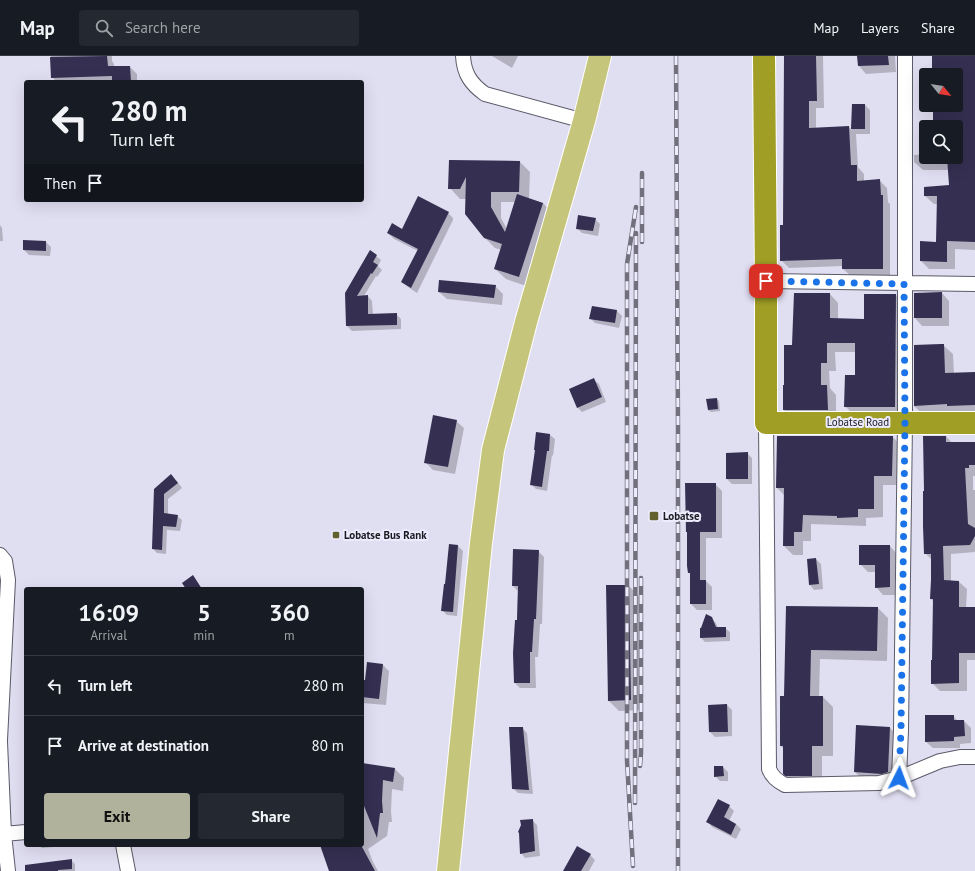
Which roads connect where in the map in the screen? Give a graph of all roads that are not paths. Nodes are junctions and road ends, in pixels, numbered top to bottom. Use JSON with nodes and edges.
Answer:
{"nodes":[{"id":1,"x":463,"y":56,"type":"edge"},
{"id":2,"x":600,"y":56,"type":"edge"},
{"id":3,"x":764,"y":56,"type":"edge"},
{"id":4,"x":905,"y":56,"type":"edge"},
{"id":5,"x":584,"y":121,"type":"junction"},
{"id":6,"x":766,"y":281,"type":"junction"},
{"id":7,"x":904,"y":284,"type":"junction"},
{"id":8,"x":975,"y":284,"type":"edge"},
{"id":9,"x":905,"y":422,"type":"junction"},
{"id":10,"x":766,"y":423,"type":"junction"},
{"id":11,"x":975,"y":423,"type":"edge"},
{"id":12,"x":0,"y":555,"type":"edge"},
{"id":13,"x":0,"y":741,"type":"edge"},
{"id":14,"x":975,"y":757,"type":"edge"},
{"id":15,"x":899,"y":778,"type":"junction"},
{"id":16,"x":24,"y":832,"type":"edge"},
{"id":17,"x":4,"y":834,"type":"junction"},
{"id":18,"x":123,"y":847,"type":"edge"},
{"id":19,"x":8,"y":871,"type":"edge"},
{"id":20,"x":128,"y":871,"type":"edge"},
{"id":21,"x":448,"y":871,"type":"edge"}],
"edges":[{"from":1,"to":5,"type":"street"},
{"from":2,"to":5,"type":"main road"},
{"from":3,"to":6,"type":"highway"},
{"from":4,"to":7,"type":"street"},
{"from":5,"to":21,"type":"main road"},
{"from":6,"to":7,"type":"street"},
{"from":6,"to":10,"type":"highway"},
{"from":7,"to":8,"type":"street"},
{"from":7,"to":9,"type":"street"},
{"from":9,"to":10,"type":"highway","name":"Lobatse Road"},
{"from":9,"to":11,"type":"highway","name":"Lobatse Road"},
{"from":9,"to":15,"type":"street"},
{"from":10,"to":15,"type":"street"},
{"from":12,"to":13,"type":"street"},
{"from":13,"to":17,"type":"street"},
{"from":14,"to":15,"type":"street"},
{"from":16,"to":17,"type":"street"},
{"from":17,"to":19,"type":"street"},
{"from":18,"to":20,"type":"street"}]}
